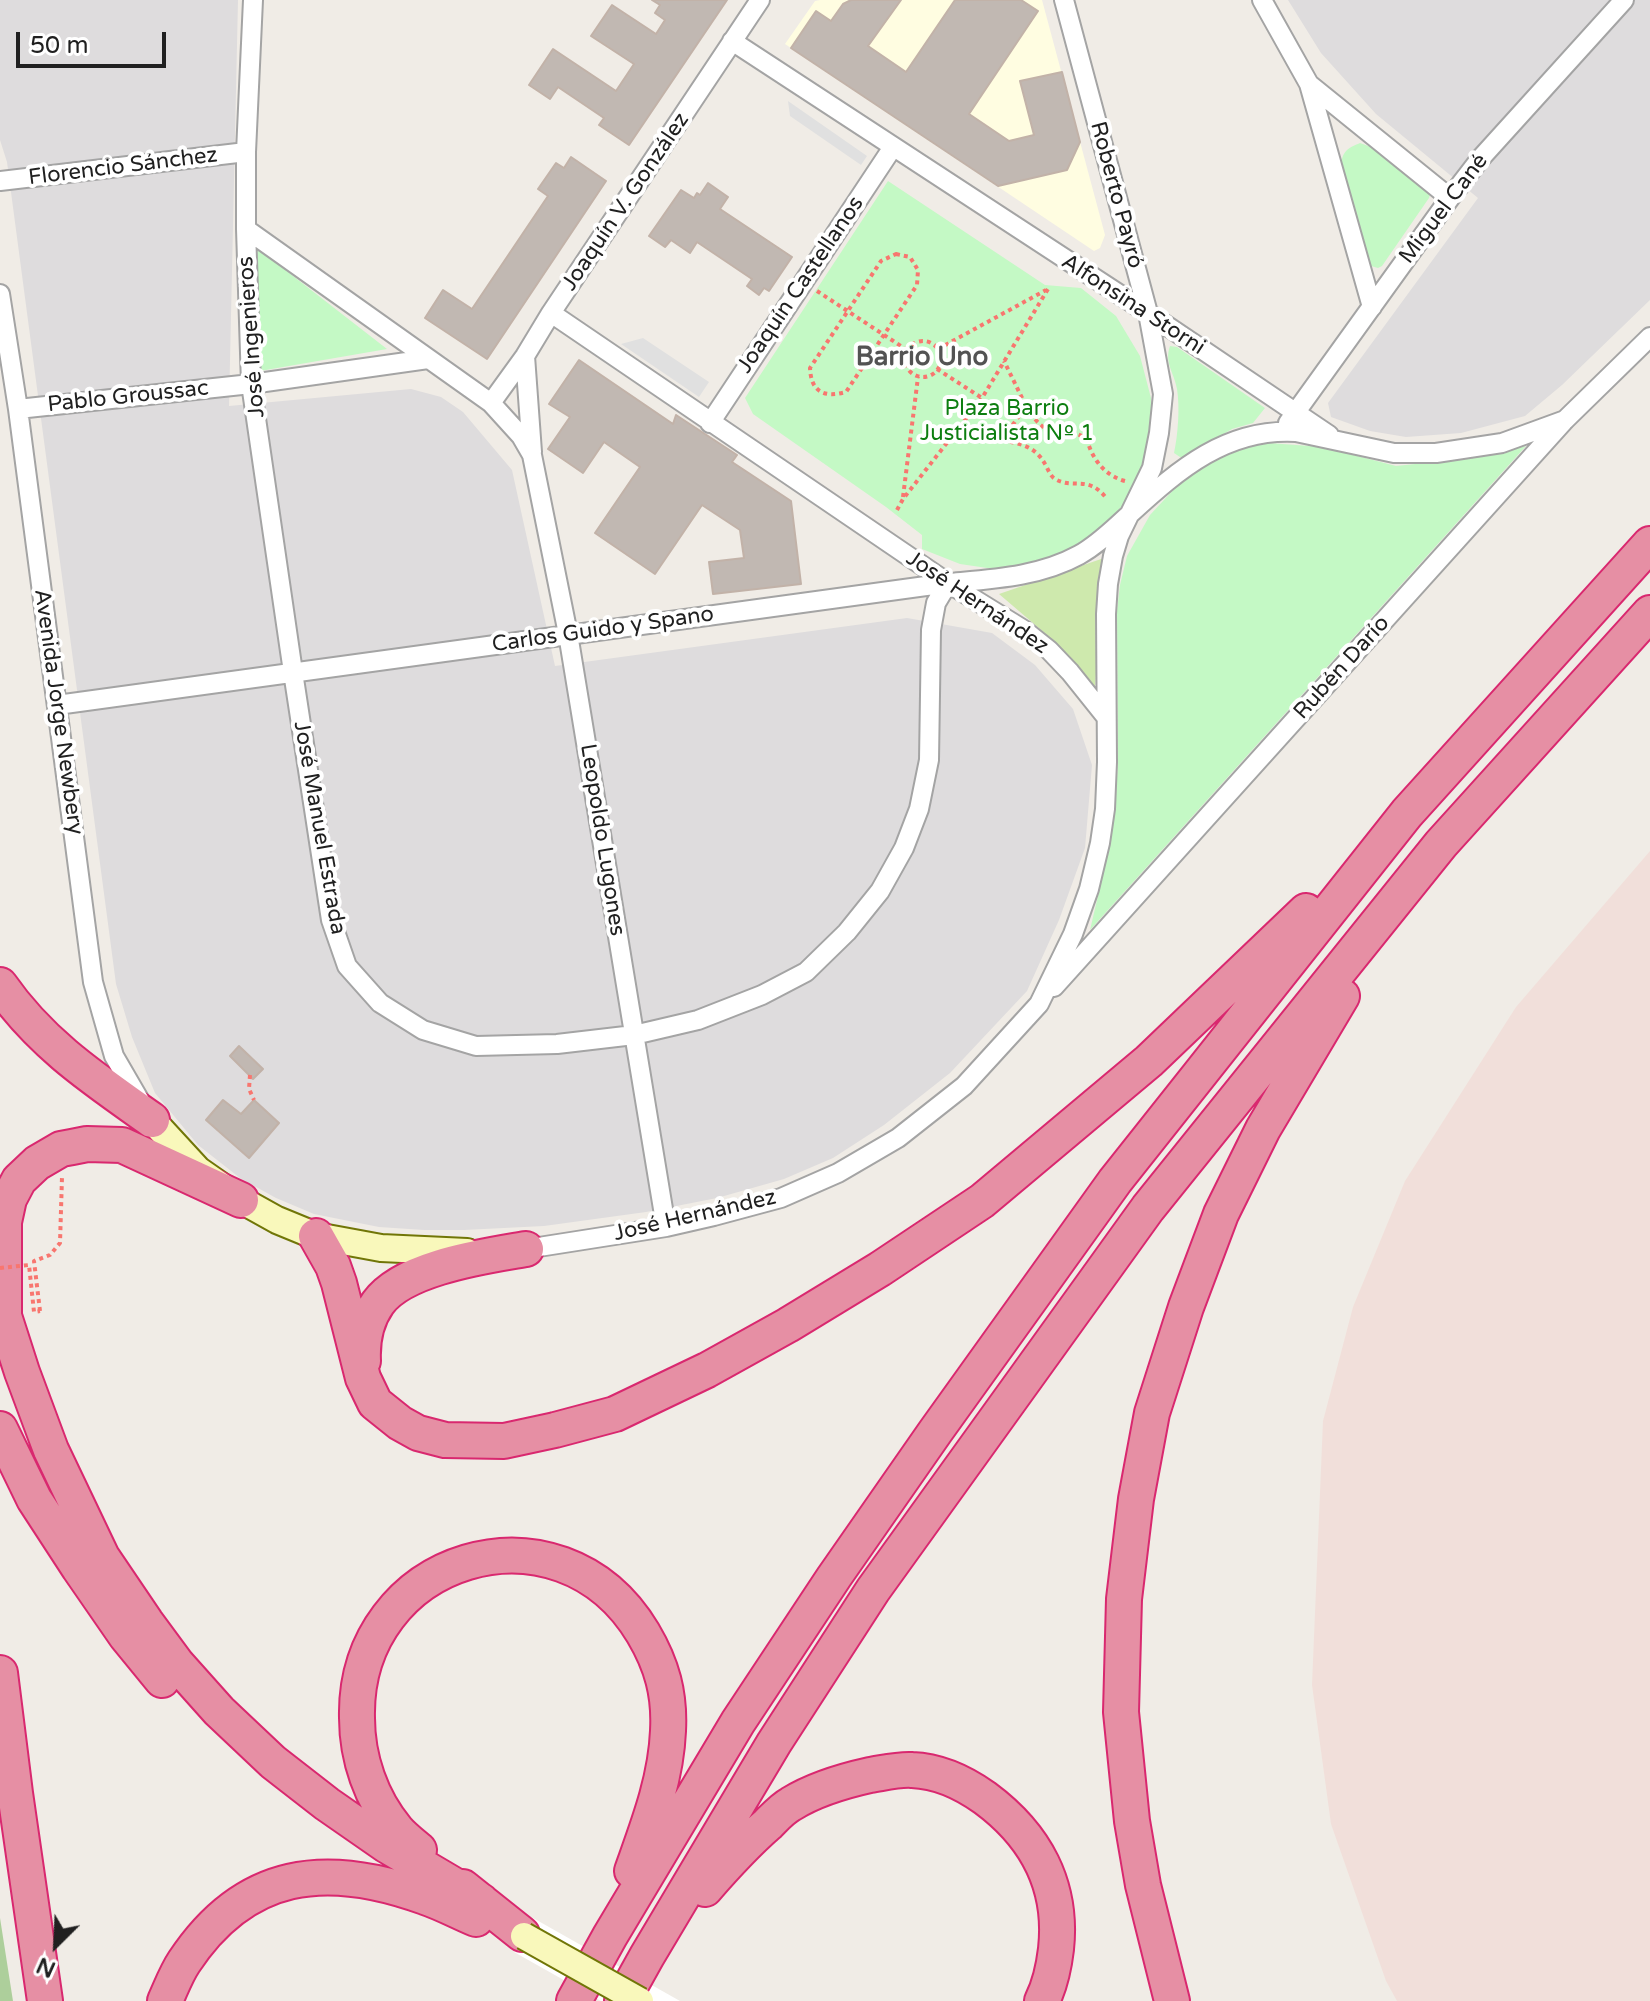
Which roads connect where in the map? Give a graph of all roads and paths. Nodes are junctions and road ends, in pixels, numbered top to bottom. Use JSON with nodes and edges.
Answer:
{"nodes":[{"id":1,"x":253,"y":0,"type":"edge"},
{"id":2,"x":760,"y":0,"type":"edge"},
{"id":3,"x":1064,"y":0,"type":"edge"},
{"id":4,"x":1262,"y":0,"type":"edge"},
{"id":5,"x":1624,"y":0,"type":"edge"},
{"id":6,"x":732,"y":41,"type":"junction"},
{"id":7,"x":1309,"y":84,"type":"junction"},
{"id":8,"x":893,"y":147,"type":"junction"},
{"id":9,"x":246,"y":152,"type":"junction"},
{"id":10,"x":0,"y":181,"type":"edge"},
{"id":11,"x":1450,"y":198,"type":"junction"},
{"id":12,"x":246,"y":229,"type":"junction"},
{"id":13,"x":815,"y":290,"type":"dead end"},
{"id":14,"x":0,"y":294,"type":"edge"},
{"id":15,"x":1372,"y":307,"type":"junction"},
{"id":16,"x":847,"y":312,"type":"junction"},
{"id":17,"x":551,"y":313,"type":"junction"},
{"id":18,"x":1148,"y":313,"type":"junction"},
{"id":19,"x":884,"y":335,"type":"junction"},
{"id":20,"x":1650,"y":337,"type":"edge"},
{"id":21,"x":938,"y":349,"type":"junction"},
{"id":22,"x":907,"y":350,"type":"junction"},
{"id":23,"x":525,"y":356,"type":"junction"},
{"id":24,"x":428,"y":359,"type":"junction"},
{"id":25,"x":1003,"y":360,"type":"junction"},
{"id":26,"x":937,"y":369,"type":"junction"},
{"id":27,"x":918,"y":377,"type":"junction"},
{"id":28,"x":251,"y":384,"type":"junction"},
{"id":29,"x":982,"y":398,"type":"junction"},
{"id":30,"x":491,"y":403,"type":"junction"},
{"id":31,"x":1026,"y":406,"type":"junction"},
{"id":32,"x":18,"y":409,"type":"junction"},
{"id":33,"x":1296,"y":413,"type":"junction"},
{"id":34,"x":1565,"y":420,"type":"junction"},
{"id":35,"x":710,"y":423,"type":"junction"},
{"id":36,"x":1282,"y":431,"type":"junction"},
{"id":37,"x":957,"y":432,"type":"junction"},
{"id":38,"x":1002,"y":440,"type":"junction"},
{"id":39,"x":1338,"y":442,"type":"junction"},
{"id":40,"x":532,"y":455,"type":"junction"},
{"id":41,"x":1127,"y":481,"type":"dead end"},
{"id":42,"x":903,"y":499,"type":"junction"},
{"id":43,"x":1107,"y":499,"type":"dead end"},
{"id":44,"x":897,"y":510,"type":"dead end"},
{"id":45,"x":1131,"y":513,"type":"junction"},
{"id":46,"x":1650,"y":544,"type":"edge"},
{"id":47,"x":948,"y":583,"type":"junction"},
{"id":48,"x":1650,"y":613,"type":"edge"},
{"id":49,"x":568,"y":634,"type":"junction"},
{"id":50,"x":293,"y":672,"type":"junction"},
{"id":51,"x":57,"y":705,"type":"junction"},
{"id":52,"x":1106,"y":717,"type":"junction"},
{"id":53,"x":1407,"y":813,"type":"junction"},
{"id":54,"x":1441,"y":844,"type":"junction"},
{"id":55,"x":0,"y":985,"type":"edge"},
{"id":56,"x":1039,"y":1004,"type":"junction"},
{"id":57,"x":634,"y":1035,"type":"junction"},
{"id":58,"x":250,"y":1075,"type":"dead end"},
{"id":59,"x":254,"y":1100,"type":"dead end"},
{"id":60,"x":152,"y":1120,"type":"junction"},
{"id":61,"x":63,"y":1176,"type":"dead end"},
{"id":62,"x":241,"y":1200,"type":"junction"},
{"id":63,"x":666,"y":1227,"type":"junction"},
{"id":64,"x":316,"y":1236,"type":"junction"},
{"id":65,"x":526,"y":1249,"type":"junction"},
{"id":66,"x":0,"y":1268,"type":"edge"},
{"id":67,"x":2,"y":1307,"type":"edge"},
{"id":68,"x":363,"y":1378,"type":"junction"},
{"id":69,"x":0,"y":1429,"type":"edge"},
{"id":70,"x":0,"y":1673,"type":"edge"},
{"id":71,"x":0,"y":1744,"type":"edge"},
{"id":72,"x":15,"y":1793,"type":"junction"},
{"id":73,"x":477,"y":1909,"type":"junction"},
{"id":74,"x":523,"y":1935,"type":"joint"},
{"id":75,"x":610,"y":1936,"type":"junction"},
{"id":76,"x":647,"y":1956,"type":"junction"},
{"id":77,"x":45,"y":2001,"type":"edge"},
{"id":78,"x":165,"y":2001,"type":"edge"},
{"id":79,"x":574,"y":2001,"type":"edge"},
{"id":80,"x":622,"y":2001,"type":"edge"},
{"id":81,"x":640,"y":2001,"type":"edge"},
{"id":82,"x":1042,"y":2001,"type":"edge"},
{"id":83,"x":1172,"y":2001,"type":"edge"}],
"edges":[{"from":1,"to":9,"type":"street","name":"José Ingenieros"},
{"from":2,"to":6,"type":"street","name":"Joaquín V. González"},
{"from":3,"to":18,"type":"street","name":"Roberto Payró"},
{"from":4,"to":7,"type":"street"},
{"from":5,"to":11,"type":"street","name":"Miguel Cané"},
{"from":6,"to":8,"type":"street","name":"Alfonsina Storni"},
{"from":6,"to":17,"type":"street","name":"Joaquín V. González"},
{"from":7,"to":11,"type":"street"},
{"from":7,"to":15,"type":"street"},
{"from":8,"to":18,"type":"street","name":"Alfonsina Storni"},
{"from":8,"to":35,"type":"street","name":"Joaquín Castellanos"},
{"from":9,"to":10,"type":"street","name":"Florencio Sánchez"},
{"from":9,"to":12,"type":"street","name":"José Ingenieros"},
{"from":11,"to":15,"type":"street","name":"Miguel Cané"},
{"from":12,"to":24,"type":"street","name":"Leopoldo Lugones"},
{"from":12,"to":28,"type":"street","name":"José Ingenieros"},
{"from":13,"to":16,"type":"path"},
{"from":14,"to":32,"type":"street","name":"Avenida Jorge Newbery"},
{"from":15,"to":33,"type":"street","name":"Miguel Cané"},
{"from":16,"to":19,"type":"path"},
{"from":16,"to":19,"type":"path"},
{"from":16,"to":19,"type":"path"},
{"from":17,"to":23,"type":"street","name":"Joaquín V. González"},
{"from":17,"to":35,"type":"street","name":"José Hernández"},
{"from":18,"to":33,"type":"street","name":"Alfonsina Storni"},
{"from":18,"to":45,"type":"street","name":"Roberto Payró"},
{"from":19,"to":22,"type":"path"},
{"from":20,"to":34,"type":"street","name":"Rubén Darío"},
{"from":21,"to":22,"type":"path"},
{"from":21,"to":25,"type":"path"},
{"from":21,"to":26,"type":"path"},
{"from":22,"to":27,"type":"path"},
{"from":23,"to":30,"type":"street","name":"Joaquín V. González"},
{"from":23,"to":40,"type":"street","name":"Leopoldo Lugones"},
{"from":24,"to":28,"type":"street","name":"Pablo Groussac"},
{"from":24,"to":30,"type":"street","name":"Leopoldo Lugones"},
{"from":25,"to":29,"type":"path"},
{"from":25,"to":31,"type":"path"},
{"from":26,"to":27,"type":"path"},
{"from":26,"to":29,"type":"path"},
{"from":27,"to":42,"type":"path"},
{"from":28,"to":32,"type":"street","name":"Pablo Groussac"},
{"from":28,"to":50,"type":"street","name":"José Ingenieros"},
{"from":29,"to":37,"type":"path"},
{"from":30,"to":40,"type":"street","name":"Leopoldo Lugones"},
{"from":31,"to":38,"type":"path"},
{"from":31,"to":41,"type":"path"},
{"from":32,"to":51,"type":"street","name":"Avenida Jorge Newbery"},
{"from":33,"to":36,"type":"street","name":"Miguel Cané"},
{"from":33,"to":39,"type":"street","name":"Alfonsina Storni"},
{"from":34,"to":39,"type":"street","name":"Alfonsina Storni"},
{"from":34,"to":56,"type":"street","name":"Rubén Darío"},
{"from":35,"to":47,"type":"street","name":"José Hernández"},
{"from":36,"to":39,"type":"street"},
{"from":36,"to":45,"type":"street","name":"Carlos Guido y Spano"},
{"from":37,"to":38,"type":"path"},
{"from":37,"to":42,"type":"path"},
{"from":38,"to":43,"type":"path"},
{"from":40,"to":49,"type":"street","name":"Leopoldo Lugones"},
{"from":42,"to":44,"type":"path"},
{"from":45,"to":47,"type":"street","name":"Carlos Guido y Spano"},
{"from":45,"to":52,"type":"street","name":"Roberto Payró"},
{"from":46,"to":53,"type":"highway"},
{"from":47,"to":49,"type":"street","name":"Carlos Guido y Spano"},
{"from":47,"to":52,"type":"street","name":"José Hernández"},
{"from":47,"to":57,"type":"street","name":"José Manuel Estrada"},
{"from":48,"to":54,"type":"highway"},
{"from":49,"to":50,"type":"street","name":"Carlos Guido y Spano"},
{"from":49,"to":57,"type":"street","name":"Leopoldo Lugones"},
{"from":50,"to":51,"type":"street","name":"Carlos Guido y Spano"},
{"from":50,"to":57,"type":"street","name":"José Manuel Estrada"},
{"from":51,"to":60,"type":"street","name":"Avenida Jorge Newbery"},
{"from":52,"to":56,"type":"street","name":"José Hernández"},
{"from":53,"to":68,"type":"highway"},
{"from":53,"to":75,"type":"highway"},
{"from":54,"to":76,"type":"highway"},
{"from":54,"to":83,"type":"highway"},
{"from":55,"to":60,"type":"highway"},
{"from":56,"to":63,"type":"street","name":"José Hernández"},
{"from":57,"to":63,"type":"street","name":"Leopoldo Lugones"},
{"from":58,"to":59,"type":"path"},
{"from":60,"to":62,"type":"street","name":"José Hernández"},
{"from":61,"to":66,"type":"path","bridge":true},
{"from":62,"to":64,"type":"street","name":"José Hernández"},
{"from":62,"to":67,"type":"highway"},
{"from":63,"to":65,"type":"street","name":"José Hernández"},
{"from":64,"to":65,"type":"street","name":"José Hernández"},
{"from":64,"to":68,"type":"highway"},
{"from":65,"to":68,"type":"highway"},
{"from":67,"to":73,"type":"highway"},
{"from":69,"to":73,"type":"highway"},
{"from":70,"to":72,"type":"highway"},
{"from":71,"to":72,"type":"highway"},
{"from":72,"to":77,"type":"highway"},
{"from":73,"to":74,"type":"highway"},
{"from":73,"to":75,"type":"highway"},
{"from":73,"to":78,"type":"highway"},
{"from":74,"to":81,"type":"street","bridge":true},
{"from":75,"to":79,"type":"highway"},
{"from":76,"to":80,"type":"highway"},
{"from":76,"to":82,"type":"highway"}]}
